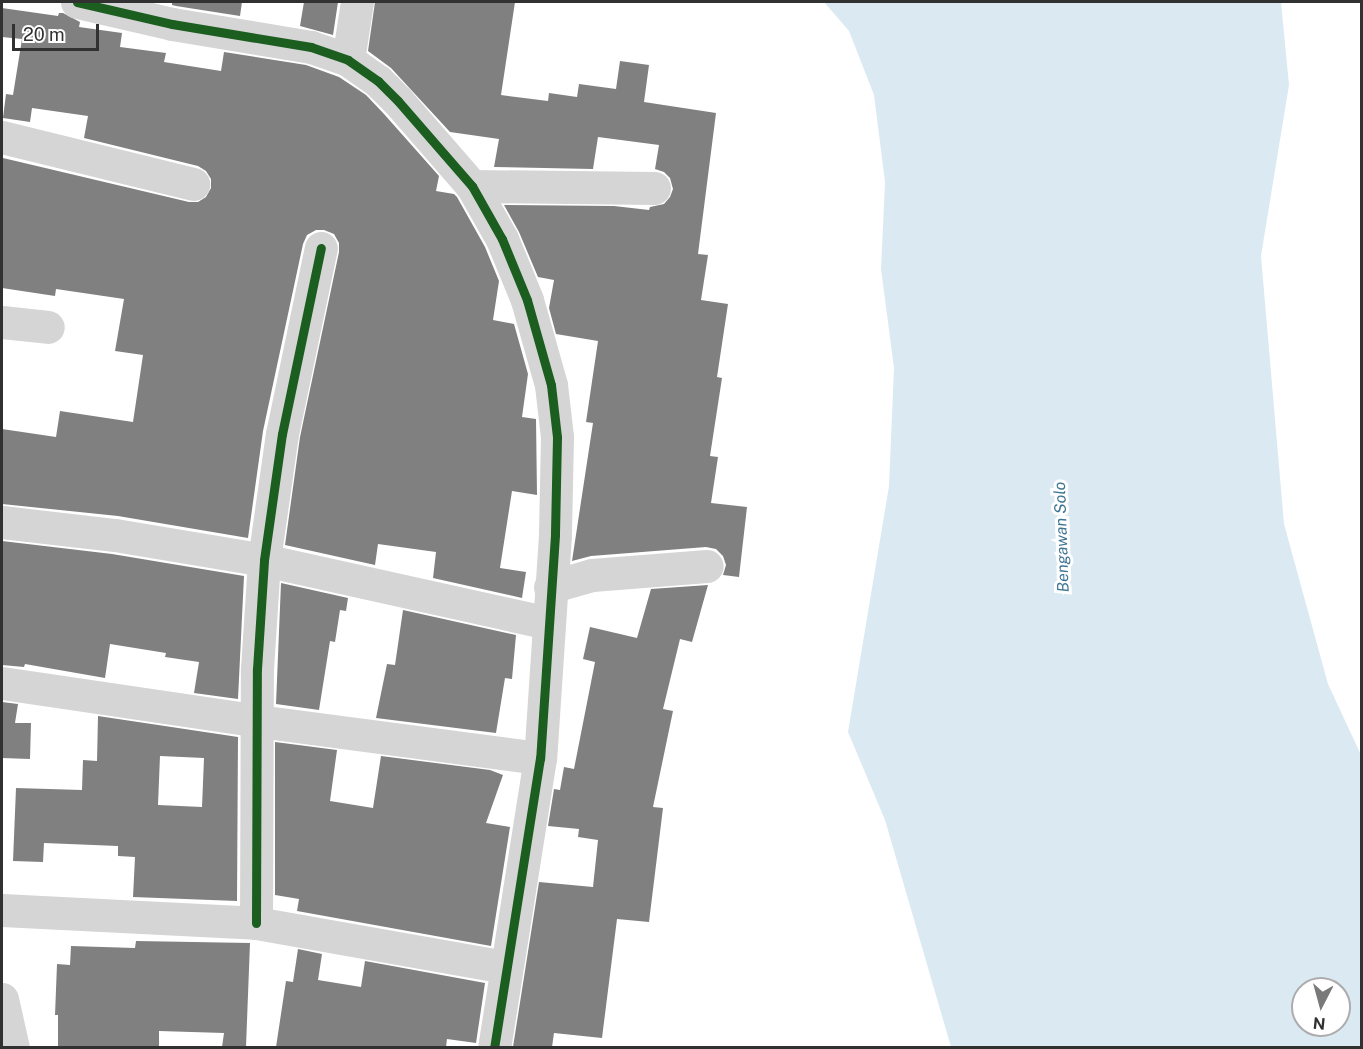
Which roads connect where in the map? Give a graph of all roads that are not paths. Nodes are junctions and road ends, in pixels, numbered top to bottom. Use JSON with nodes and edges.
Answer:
{"nodes":[{"id":1,"x":77,"y":2,"type":"edge"},
{"id":2,"x":357,"y":2,"type":"edge"},
{"id":3,"x":348,"y":60,"type":"junction"},
{"id":4,"x":2,"y":137,"type":"edge"},
{"id":5,"x":193,"y":184,"type":"dead end"},
{"id":6,"x":472,"y":186,"type":"junction"},
{"id":7,"x":654,"y":188,"type":"dead end"},
{"id":8,"x":321,"y":248,"type":"dead end"},
{"id":9,"x":2,"y":322,"type":"edge"},
{"id":10,"x":48,"y":327,"type":"dead end"},
{"id":11,"x":2,"y":522,"type":"edge"},
{"id":12,"x":264,"y":560,"type":"junction"},
{"id":13,"x":707,"y":566,"type":"dead end"},
{"id":14,"x":550,"y":587,"type":"junction"},
{"id":15,"x":549,"y":622,"type":"junction"},
{"id":16,"x":2,"y":683,"type":"edge"},
{"id":17,"x":258,"y":721,"type":"junction"},
{"id":18,"x":540,"y":758,"type":"junction"},
{"id":19,"x":2,"y":910,"type":"edge"},
{"id":20,"x":256,"y":923,"type":"junction"},
{"id":21,"x":505,"y":967,"type":"junction"},
{"id":22,"x":2,"y":999,"type":"edge"},
{"id":23,"x":13,"y":1047,"type":"edge"},
{"id":24,"x":494,"y":1047,"type":"edge"}],
"edges":[{"from":1,"to":3,"type":"street"},
{"from":2,"to":3,"type":"street"},
{"from":3,"to":6,"type":"street"},
{"from":4,"to":5,"type":"street"},
{"from":6,"to":7,"type":"street"},
{"from":6,"to":14,"type":"street"},
{"from":8,"to":12,"type":"street"},
{"from":9,"to":10,"type":"street"},
{"from":11,"to":12,"type":"street"},
{"from":12,"to":15,"type":"street"},
{"from":12,"to":17,"type":"street"},
{"from":13,"to":14,"type":"street"},
{"from":14,"to":15,"type":"street"},
{"from":15,"to":18,"type":"street"},
{"from":16,"to":17,"type":"street"},
{"from":17,"to":18,"type":"street"},
{"from":17,"to":20,"type":"street"},
{"from":18,"to":21,"type":"street"},
{"from":19,"to":20,"type":"street"},
{"from":20,"to":21,"type":"street"},
{"from":21,"to":24,"type":"street"},
{"from":22,"to":23,"type":"street"}]}
